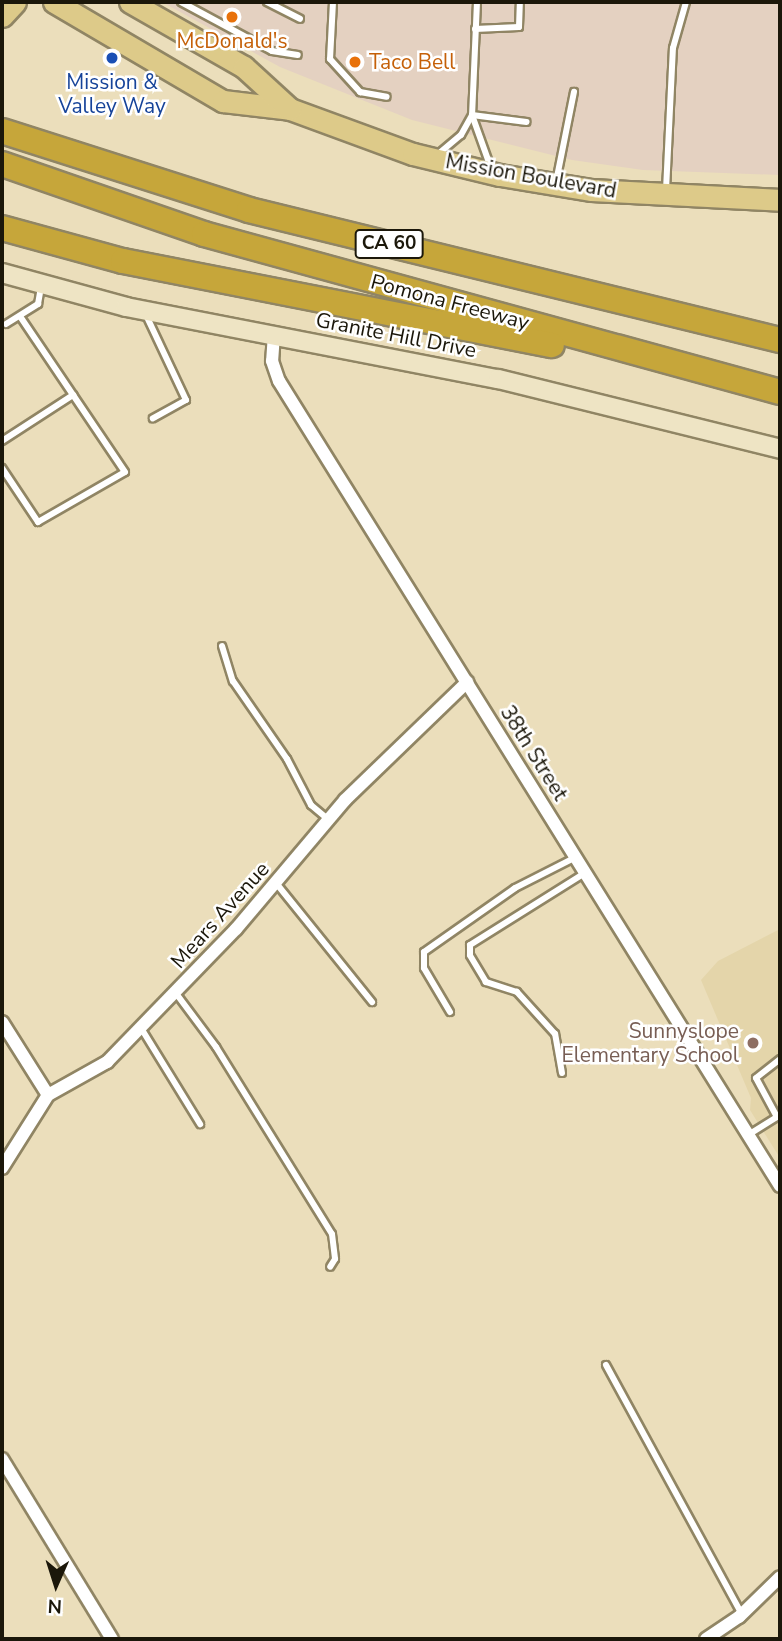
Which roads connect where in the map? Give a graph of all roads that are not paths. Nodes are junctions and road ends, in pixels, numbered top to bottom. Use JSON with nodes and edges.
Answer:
{"nodes":[{"id":1,"x":15,"y":2,"type":"edge"},
{"id":2,"x":54,"y":2,"type":"edge"},
{"id":3,"x":130,"y":2,"type":"edge"},
{"id":4,"x":181,"y":2,"type":"edge"},
{"id":5,"x":267,"y":2,"type":"edge"},
{"id":6,"x":333,"y":2,"type":"edge"},
{"id":7,"x":477,"y":2,"type":"edge"},
{"id":8,"x":520,"y":2,"type":"edge"},
{"id":9,"x":686,"y":2,"type":"edge"},
{"id":10,"x":2,"y":16,"type":"edge"},
{"id":11,"x":300,"y":19,"type":"dead end"},
{"id":12,"x":475,"y":30,"type":"junction"},
{"id":13,"x":298,"y":55,"type":"dead end"},
{"id":14,"x":575,"y":92,"type":"dead end"},
{"id":15,"x":387,"y":97,"type":"dead end"},
{"id":16,"x":290,"y":109,"type":"junction"},
{"id":17,"x":472,"y":115,"type":"junction"},
{"id":18,"x":527,"y":122,"type":"dead end"},
{"id":19,"x":2,"y":131,"type":"edge"},
{"id":20,"x":433,"y":159,"type":"junction"},
{"id":21,"x":2,"y":164,"type":"edge"},
{"id":22,"x":494,"y":173,"type":"junction"},
{"id":23,"x":556,"y":184,"type":"junction"},
{"id":24,"x":666,"y":196,"type":"junction"},
{"id":25,"x":780,"y":200,"type":"edge"},
{"id":26,"x":2,"y":228,"type":"edge"},
{"id":27,"x":2,"y":273,"type":"edge"},
{"id":28,"x":41,"y":285,"type":"junction"},
{"id":29,"x":143,"y":310,"type":"junction"},
{"id":30,"x":22,"y":318,"type":"junction"},
{"id":31,"x":6,"y":324,"type":"dead end"},
{"id":32,"x":274,"y":334,"type":"junction"},
{"id":33,"x":780,"y":340,"type":"edge"},
{"id":34,"x":694,"y":370,"type":"junction"},
{"id":35,"x":780,"y":392,"type":"edge"},
{"id":36,"x":73,"y":396,"type":"junction"},
{"id":37,"x":153,"y":418,"type":"dead end"},
{"id":38,"x":2,"y":441,"type":"edge"},
{"id":39,"x":780,"y":449,"type":"edge"},
{"id":40,"x":2,"y":468,"type":"edge"},
{"id":41,"x":222,"y":646,"type":"dead end"},
{"id":42,"x":467,"y":682,"type":"junction"},
{"id":43,"x":329,"y":820,"type":"junction"},
{"id":44,"x":576,"y":857,"type":"junction"},
{"id":45,"x":585,"y":873,"type":"junction"},
{"id":46,"x":276,"y":883,"type":"junction"},
{"id":47,"x":175,"y":992,"type":"junction"},
{"id":48,"x":372,"y":1002,"type":"dead end"},
{"id":49,"x":450,"y":1012,"type":"dead end"},
{"id":50,"x":2,"y":1021,"type":"edge"},
{"id":51,"x":141,"y":1028,"type":"junction"},
{"id":52,"x":780,"y":1059,"type":"edge"},
{"id":53,"x":562,"y":1073,"type":"dead end"},
{"id":54,"x":48,"y":1095,"type":"junction"},
{"id":55,"x":779,"y":1116,"type":"edge"},
{"id":56,"x":200,"y":1124,"type":"dead end"},
{"id":57,"x":748,"y":1135,"type":"junction"},
{"id":58,"x":2,"y":1168,"type":"edge"},
{"id":59,"x":777,"y":1171,"type":"edge"},
{"id":60,"x":780,"y":1186,"type":"edge"},
{"id":61,"x":330,"y":1267,"type":"dead end"},
{"id":62,"x":606,"y":1365,"type":"dead end"},
{"id":63,"x":2,"y":1459,"type":"edge"},
{"id":64,"x":780,"y":1577,"type":"edge"},
{"id":65,"x":742,"y":1614,"type":"junction"},
{"id":66,"x":112,"y":1639,"type":"edge"},
{"id":67,"x":706,"y":1639,"type":"edge"}],
"edges":[{"from":1,"to":10,"type":"main road"},
{"from":2,"to":16,"type":"main road","name":"Mission Boulevard"},
{"from":3,"to":16,"type":"main road","name":"Mission Boulevard"},
{"from":4,"to":13,"type":"lane"},
{"from":5,"to":11,"type":"lane"},
{"from":6,"to":15,"type":"lane"},
{"from":7,"to":12,"type":"lane"},
{"from":8,"to":12,"type":"lane"},
{"from":9,"to":24,"type":"lane"},
{"from":12,"to":17,"type":"lane"},
{"from":14,"to":23,"type":"lane"},
{"from":16,"to":20,"type":"main road","name":"Mission Boulevard"},
{"from":17,"to":18,"type":"lane"},
{"from":17,"to":20,"type":"lane"},
{"from":17,"to":22,"type":"lane"},
{"from":19,"to":33,"type":"highway","name":"Pomona Freeway","number":"CA 60"},
{"from":20,"to":22,"type":"main road","name":"Mission Boulevard"},
{"from":21,"to":34,"type":"highway","name":"Pomona Freeway","number":"CA 60"},
{"from":22,"to":23,"type":"main road","name":"Mission Boulevard"},
{"from":23,"to":24,"type":"main road","name":"Mission Boulevard"},
{"from":24,"to":25,"type":"main road","name":"Mission Boulevard"},
{"from":26,"to":34,"type":"highway"},
{"from":27,"to":28,"type":"street","name":"Granite Hill Drive"},
{"from":28,"to":29,"type":"street","name":"Granite Hill Drive"},
{"from":28,"to":30,"type":"lane"},
{"from":29,"to":32,"type":"street","name":"Granite Hill Drive"},
{"from":29,"to":37,"type":"lane"},
{"from":30,"to":31,"type":"lane"},
{"from":30,"to":36,"type":"lane"},
{"from":32,"to":39,"type":"street","name":"Granite Hill Drive"},
{"from":32,"to":42,"type":"street","name":"38th Street"},
{"from":34,"to":35,"type":"highway","name":"Pomona Freeway","number":"CA 60"},
{"from":36,"to":38,"type":"lane"},
{"from":36,"to":40,"type":"lane"},
{"from":41,"to":43,"type":"lane"},
{"from":42,"to":43,"type":"street","name":"Mears Avenue"},
{"from":42,"to":44,"type":"street","name":"38th Street"},
{"from":43,"to":46,"type":"street","name":"Mears Avenue"},
{"from":44,"to":45,"type":"street","name":"38th Street"},
{"from":44,"to":49,"type":"lane"},
{"from":45,"to":53,"type":"lane"},
{"from":45,"to":57,"type":"street","name":"38th Street"},
{"from":46,"to":47,"type":"street","name":"Mears Avenue"},
{"from":46,"to":48,"type":"lane"},
{"from":47,"to":51,"type":"street","name":"Mears Avenue"},
{"from":47,"to":61,"type":"lane"},
{"from":50,"to":54,"type":"street"},
{"from":51,"to":54,"type":"street","name":"Mears Avenue"},
{"from":51,"to":56,"type":"lane"},
{"from":52,"to":55,"type":"lane"},
{"from":54,"to":58,"type":"street","name":"Mears Avenue"},
{"from":55,"to":57,"type":"lane"},
{"from":57,"to":59,"type":"street","name":"38th Street"},
{"from":59,"to":60,"type":"street","name":"38th Street"},
{"from":62,"to":65,"type":"lane"},
{"from":63,"to":66,"type":"street"},
{"from":64,"to":65,"type":"street"},
{"from":65,"to":67,"type":"street"}]}
